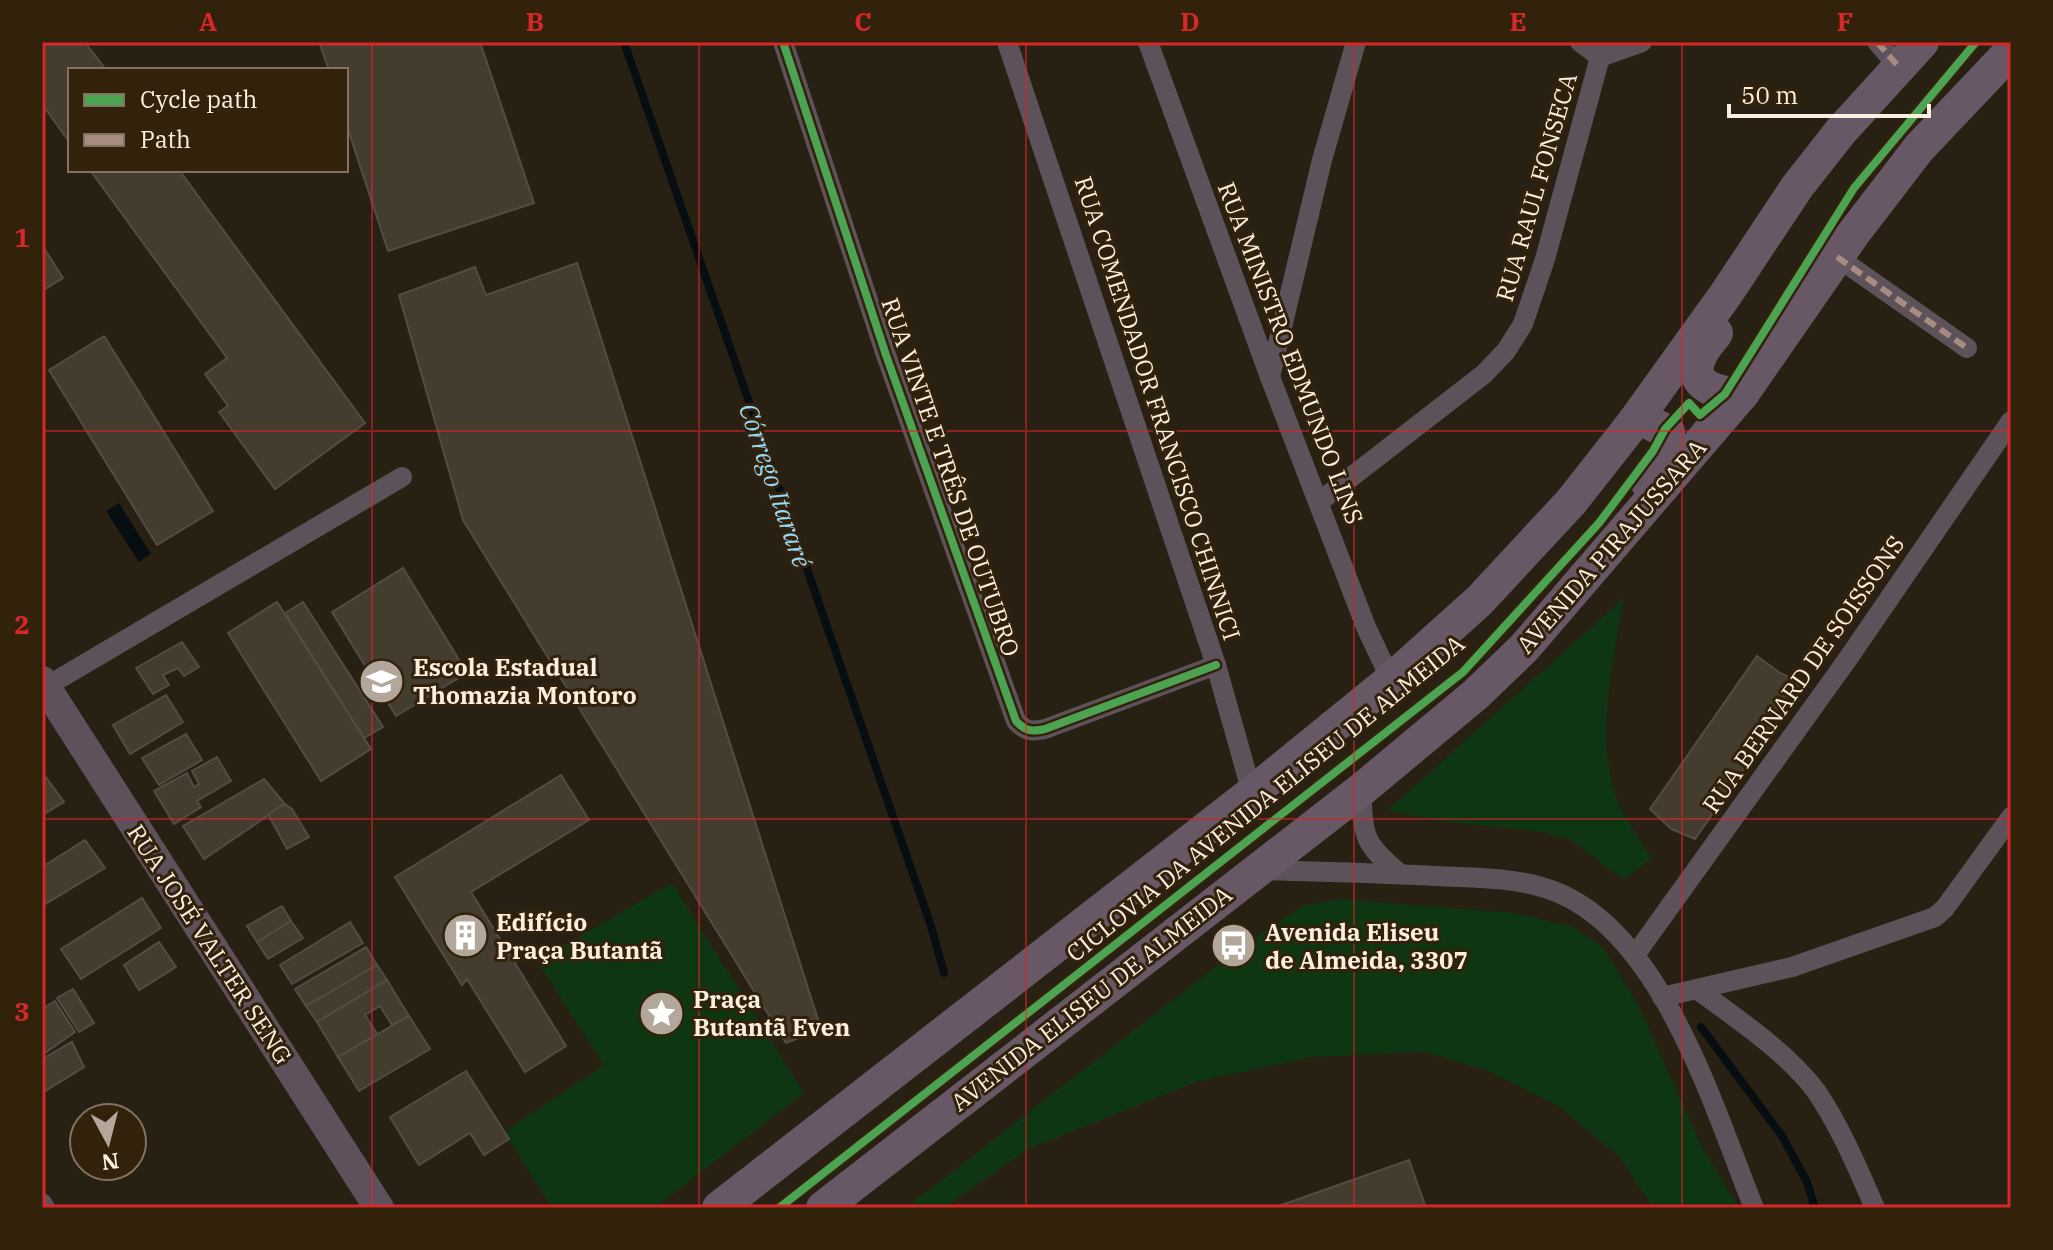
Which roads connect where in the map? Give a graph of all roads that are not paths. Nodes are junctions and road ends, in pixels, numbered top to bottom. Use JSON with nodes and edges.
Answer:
{"nodes":[{"id":1,"x":783,"y":42,"type":"edge"},
{"id":2,"x":1007,"y":42,"type":"edge"},
{"id":3,"x":1148,"y":42,"type":"edge"},
{"id":4,"x":1356,"y":42,"type":"edge"},
{"id":5,"x":1580,"y":42,"type":"edge"},
{"id":6,"x":1642,"y":42,"type":"edge"},
{"id":7,"x":1922,"y":42,"type":"edge"},
{"id":8,"x":2011,"y":51,"type":"edge"},
{"id":9,"x":1888,"y":54,"type":"edge"},
{"id":10,"x":1600,"y":57,"type":"junction"},
{"id":11,"x":1837,"y":257,"type":"junction"},
{"id":12,"x":1726,"y":294,"type":"junction"},
{"id":13,"x":1967,"y":348,"type":"dead end"},
{"id":14,"x":1270,"y":377,"type":"junction"},
{"id":15,"x":1742,"y":394,"type":"junction"},
{"id":16,"x":2011,"y":421,"type":"edge"},
{"id":17,"x":1634,"y":422,"type":"junction"},
{"id":18,"x":402,"y":477,"type":"dead end"},
{"id":19,"x":1319,"y":502,"type":"junction"},
{"id":20,"x":1595,"y":566,"type":"junction"},
{"id":21,"x":1216,"y":665,"type":"junction"},
{"id":22,"x":1391,"y":680,"type":"junction"},
{"id":23,"x":43,"y":685,"type":"edge"},
{"id":24,"x":1361,"y":790,"type":"junction"},
{"id":25,"x":1252,"y":793,"type":"junction"},
{"id":26,"x":2011,"y":817,"type":"edge"},
{"id":27,"x":1257,"y":870,"type":"junction"},
{"id":28,"x":1400,"y":874,"type":"junction"},
{"id":29,"x":1635,"y":955,"type":"junction"},
{"id":30,"x":1698,"y":990,"type":"junction"},
{"id":31,"x":1662,"y":997,"type":"junction"},
{"id":32,"x":42,"y":1203,"type":"edge"},
{"id":33,"x":45,"y":1208,"type":"edge"},
{"id":34,"x":379,"y":1208,"type":"edge"},
{"id":35,"x":719,"y":1208,"type":"edge"},
{"id":36,"x":823,"y":1208,"type":"edge"},
{"id":37,"x":1754,"y":1208,"type":"edge"},
{"id":38,"x":1875,"y":1208,"type":"edge"}],
"edges":[{"from":1,"to":21,"type":"street","name":"RUA VINTE E TRÊS DE OUTUBRO"},
{"from":2,"to":21,"type":"street","name":"RUA COMENDADOR FRANCISCO CHINNICI"},
{"from":3,"to":14,"type":"street","name":"RUA MINISTRO EDMUNDO LINS"},
{"from":4,"to":14,"type":"street"},
{"from":5,"to":10,"type":"street","name":"RUA RAUL FONSECA"},
{"from":6,"to":10,"type":"street"},
{"from":7,"to":9,"type":"main road"},
{"from":8,"to":11,"type":"main road","name":"AVENIDA PIRAJUSSARA"},
{"from":9,"to":12,"type":"main road"},
{"from":10,"to":19,"type":"street","name":"RUA RAUL FONSECA"},
{"from":11,"to":13,"type":"street"},
{"from":11,"to":15,"type":"main road","name":"AVENIDA PIRAJUSSARA"},
{"from":12,"to":15,"type":"main road"},
{"from":12,"to":17,"type":"main road"},
{"from":14,"to":19,"type":"street","name":"RUA MINISTRO EDMUNDO LINS"},
{"from":15,"to":20,"type":"main road","name":"AVENIDA PIRAJUSSARA"},
{"from":16,"to":29,"type":"street","name":"RUA BERNARD DE SOISSONS"},
{"from":17,"to":20,"type":"main road"},
{"from":17,"to":22,"type":"main road"},
{"from":18,"to":23,"type":"street"},
{"from":19,"to":22,"type":"street","name":"RUA MINISTRO EDMUNDO LINS"},
{"from":20,"to":24,"type":"main road","name":"AVENIDA PIRAJUSSARA"},
{"from":21,"to":25,"type":"street","name":"RUA COMENDADOR FRANCISCO CHINNICI"},
{"from":22,"to":25,"type":"main road"},
{"from":23,"to":34,"type":"street","name":"RUA JOSÉ VALTER SENG"},
{"from":24,"to":27,"type":"main road","name":"AVENIDA ELISEU DE ALMEIDA"},
{"from":24,"to":28,"type":"street"},
{"from":25,"to":35,"type":"main road"},
{"from":26,"to":30,"type":"street"},
{"from":27,"to":28,"type":"street"},
{"from":27,"to":36,"type":"main road","name":"AVENIDA ELISEU DE ALMEIDA"},
{"from":28,"to":29,"type":"street"},
{"from":29,"to":31,"type":"street"},
{"from":30,"to":31,"type":"street"},
{"from":30,"to":38,"type":"street"},
{"from":31,"to":37,"type":"street"},
{"from":32,"to":33,"type":"street"}]}
